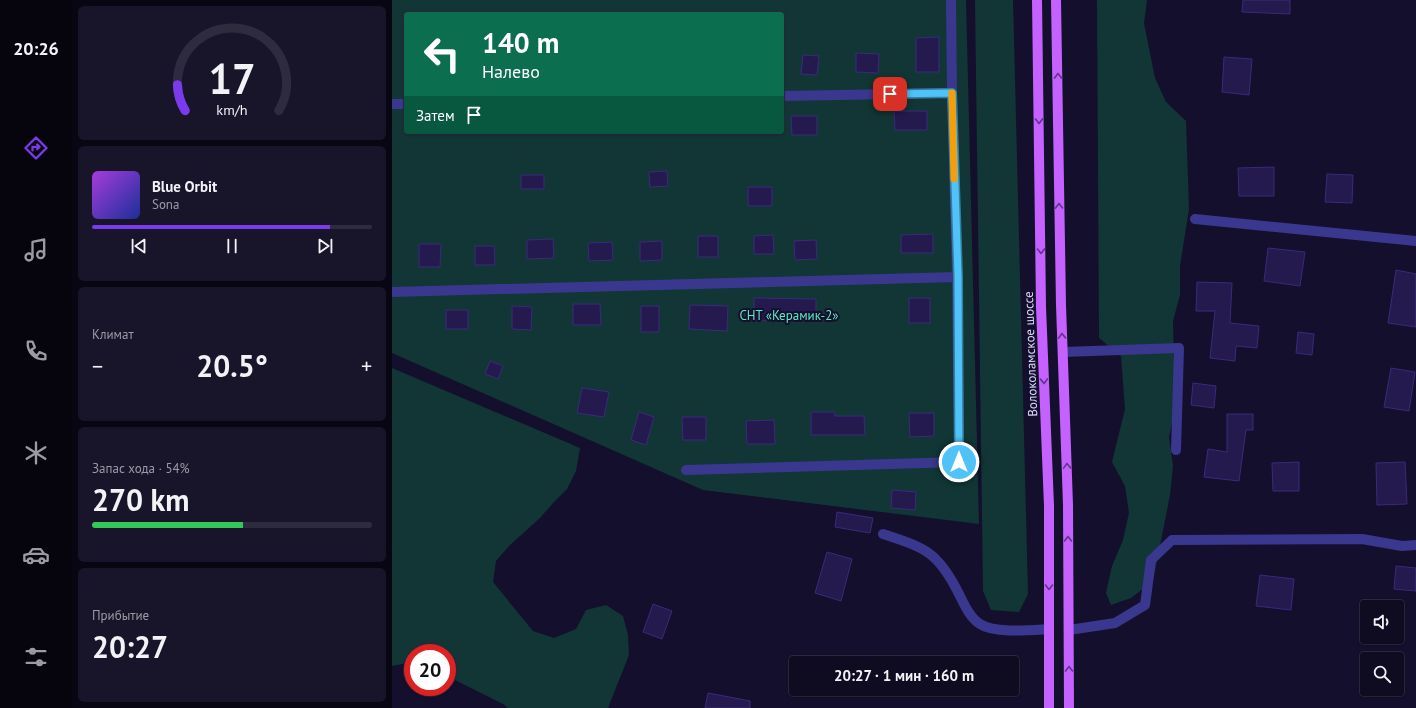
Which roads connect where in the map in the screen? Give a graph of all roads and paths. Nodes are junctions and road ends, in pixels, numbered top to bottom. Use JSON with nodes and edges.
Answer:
{"nodes":[{"id":1,"x":951,"y":0,"type":"edge"},
{"id":2,"x":1037,"y":0,"type":"edge"},
{"id":3,"x":1056,"y":0,"type":"edge"},
{"id":4,"x":952,"y":93,"type":"junction"},
{"id":5,"x":784,"y":96,"type":"edge"},
{"id":6,"x":392,"y":104,"type":"edge"},
{"id":7,"x":404,"y":104,"type":"edge"},
{"id":8,"x":1194,"y":219,"type":"dead end"},
{"id":9,"x":1416,"y":242,"type":"edge"},
{"id":10,"x":958,"y":276,"type":"junction"},
{"id":11,"x":392,"y":292,"type":"edge"},
{"id":12,"x":1063,"y":352,"type":"junction"},
{"id":13,"x":1176,"y":450,"type":"dead end"},
{"id":14,"x":686,"y":470,"type":"dead end"},
{"id":15,"x":883,"y":534,"type":"dead end"},
{"id":16,"x":1416,"y":545,"type":"edge"},
{"id":17,"x":1050,"y":629,"type":"junction"},
{"id":18,"x":1069,"y":630,"type":"junction"},
{"id":19,"x":1049,"y":708,"type":"edge"},
{"id":20,"x":1069,"y":708,"type":"edge"}],
"edges":[{"from":1,"to":4,"type":"lane"},
{"from":2,"to":17,"type":"main road","name":"Волоколамское шоссе","one_way":true},
{"from":12,"to":3,"type":"main road","one_way":true},
{"from":4,"to":5,"type":"lane"},
{"from":4,"to":10,"type":"lane"},
{"from":6,"to":7,"type":"lane"},
{"from":8,"to":9,"type":"lane"},
{"from":10,"to":11,"type":"lane"},
{"from":10,"to":14,"type":"lane"},
{"from":12,"to":13,"type":"lane"},
{"from":18,"to":12,"type":"main road","one_way":true},
{"from":15,"to":17,"type":"lane"},
{"from":16,"to":18,"type":"lane"},
{"from":17,"to":19,"type":"main road","name":"Волоколамское шоссе"},
{"from":20,"to":18,"type":"main road","one_way":true}]}
